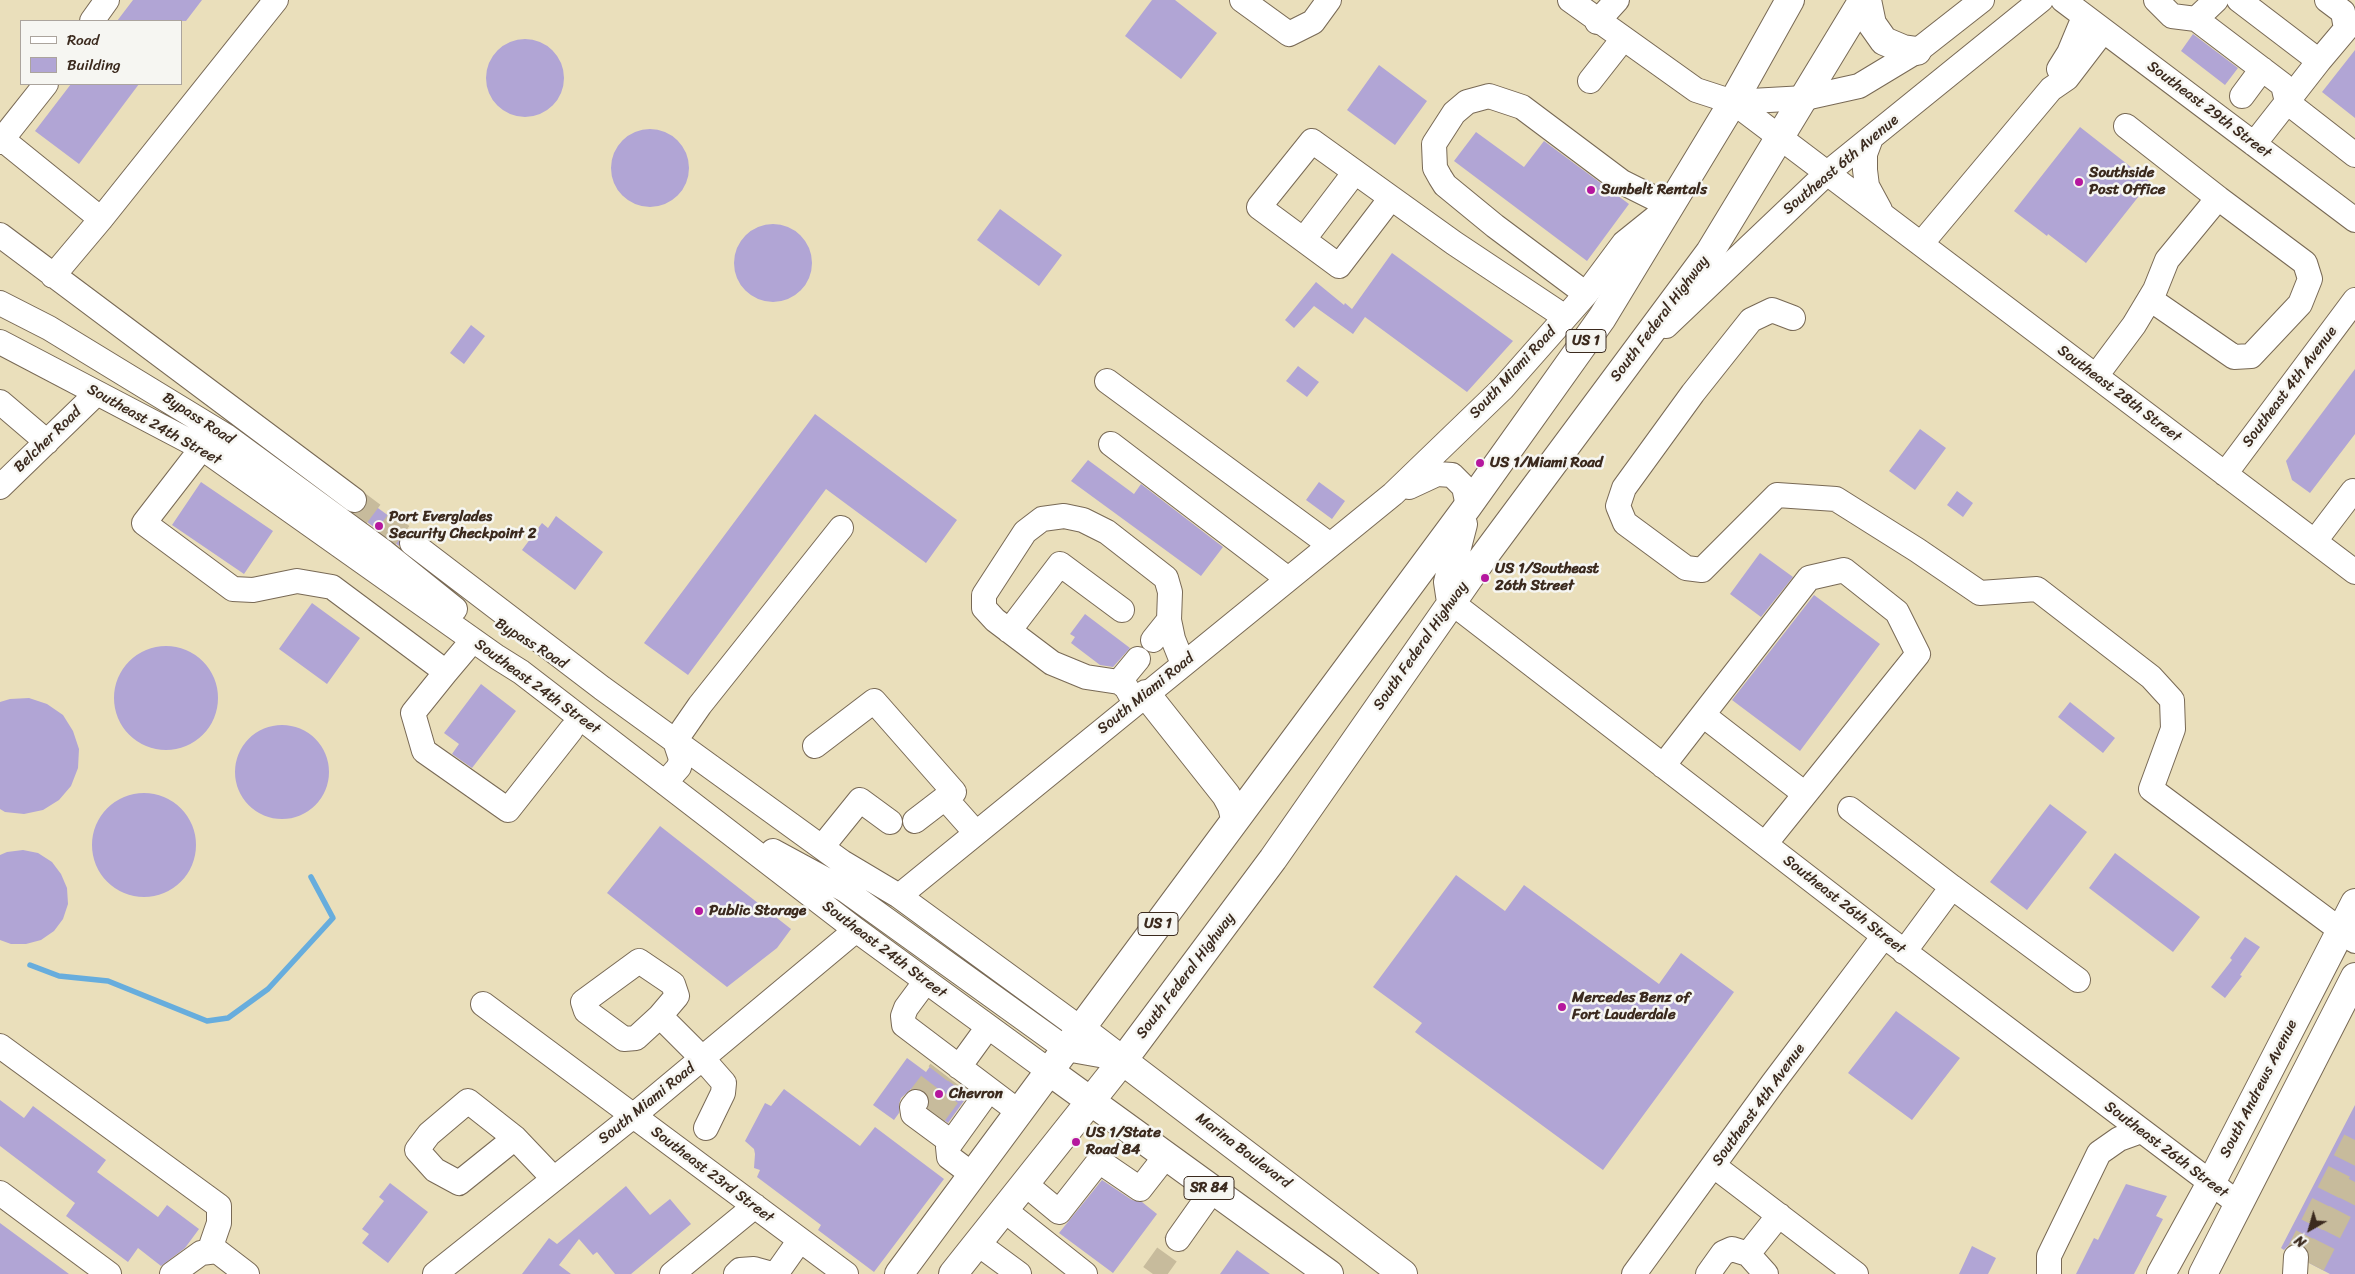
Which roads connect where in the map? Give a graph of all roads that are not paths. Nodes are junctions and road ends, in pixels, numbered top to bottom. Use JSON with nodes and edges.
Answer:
{"nodes":[{"id":1,"x":107,"y":0,"type":"edge"},
{"id":2,"x":276,"y":0,"type":"edge"},
{"id":3,"x":1242,"y":0,"type":"edge"},
{"id":4,"x":1329,"y":0,"type":"edge"},
{"id":5,"x":1570,"y":0,"type":"edge"},
{"id":6,"x":1617,"y":0,"type":"edge"},
{"id":7,"x":1790,"y":0,"type":"edge"},
{"id":8,"x":1865,"y":0,"type":"edge"},
{"id":9,"x":1982,"y":0,"type":"edge"},
{"id":10,"x":2041,"y":0,"type":"edge"},
{"id":11,"x":2062,"y":0,"type":"edge"},
{"id":12,"x":2156,"y":0,"type":"edge"},
{"id":13,"x":2216,"y":0,"type":"edge"},
{"id":14,"x":2239,"y":0,"type":"edge"},
{"id":15,"x":2327,"y":0,"type":"edge"},
{"id":16,"x":2084,"y":17,"type":"junction"},
{"id":17,"x":2196,"y":19,"type":"junction"},
{"id":18,"x":93,"y":20,"type":"edge"},
{"id":19,"x":1597,"y":22,"type":"junction"},
{"id":20,"x":2103,"y":31,"type":"junction"},
{"id":21,"x":1622,"y":39,"type":"junction"},
{"id":22,"x":1917,"y":52,"type":"junction"},
{"id":23,"x":2320,"y":61,"type":"junction"},
{"id":24,"x":2262,"y":69,"type":"junction"},
{"id":25,"x":1590,"y":81,"type":"dead end"},
{"id":26,"x":45,"y":85,"type":"edge"},
{"id":27,"x":2051,"y":88,"type":"junction"},
{"id":28,"x":2242,"y":96,"type":"dead end"},
{"id":29,"x":1805,"y":98,"type":"junction"},
{"id":30,"x":1733,"y":102,"type":"junction"},
{"id":31,"x":2287,"y":102,"type":"junction"},
{"id":32,"x":2126,"y":126,"type":"dead end"},
{"id":33,"x":1781,"y":138,"type":"junction"},
{"id":34,"x":1871,"y":138,"type":"junction"},
{"id":35,"x":1,"y":141,"type":"edge"},
{"id":36,"x":2254,"y":144,"type":"junction"},
{"id":37,"x":2355,"y":154,"type":"edge"},
{"id":38,"x":1355,"y":172,"type":"junction"},
{"id":39,"x":1826,"y":174,"type":"junction"},
{"id":40,"x":1391,"y":198,"type":"junction"},
{"id":41,"x":2218,"y":198,"type":"junction"},
{"id":42,"x":1670,"y":206,"type":"junction"},
{"id":43,"x":1884,"y":216,"type":"junction"},
{"id":44,"x":101,"y":219,"type":"junction"},
{"id":45,"x":2355,"y":220,"type":"edge"},
{"id":46,"x":0,"y":235,"type":"edge"},
{"id":47,"x":1304,"y":239,"type":"junction"},
{"id":48,"x":1921,"y":244,"type":"junction"},
{"id":49,"x":52,"y":276,"type":"junction"},
{"id":50,"x":1586,"y":294,"type":"junction"},
{"id":51,"x":2150,"y":300,"type":"junction"},
{"id":52,"x":2355,"y":300,"type":"edge"},
{"id":53,"x":0,"y":303,"type":"edge"},
{"id":54,"x":1566,"y":317,"type":"junction"},
{"id":55,"x":1794,"y":318,"type":"dead end"},
{"id":56,"x":0,"y":342,"type":"edge"},
{"id":57,"x":1629,"y":362,"type":"junction"},
{"id":58,"x":2096,"y":376,"type":"junction"},
{"id":59,"x":1107,"y":381,"type":"dead end"},
{"id":60,"x":97,"y":393,"type":"junction"},
{"id":61,"x":0,"y":402,"type":"edge"},
{"id":62,"x":47,"y":442,"type":"junction"},
{"id":63,"x":1111,"y":444,"type":"dead end"},
{"id":64,"x":202,"y":448,"type":"junction"},
{"id":65,"x":2225,"y":474,"type":"junction"},
{"id":66,"x":0,"y":487,"type":"edge"},
{"id":67,"x":2355,"y":492,"type":"edge"},
{"id":68,"x":1393,"y":494,"type":"junction"},
{"id":69,"x":1468,"y":506,"type":"junction"},
{"id":70,"x":322,"y":514,"type":"junction"},
{"id":71,"x":841,"y":528,"type":"dead end"},
{"id":72,"x":2314,"y":541,"type":"junction"},
{"id":73,"x":412,"y":543,"type":"tunnel mouth"},
{"id":74,"x":1330,"y":545,"type":"junction"},
{"id":75,"x":384,"y":552,"type":"junction"},
{"id":76,"x":2355,"y":572,"type":"edge"},
{"id":77,"x":1288,"y":579,"type":"junction"},
{"id":78,"x":1451,"y":602,"type":"junction"},
{"id":79,"x":1122,"y":610,"type":"dead end"},
{"id":80,"x":1169,"y":620,"type":"junction"},
{"id":81,"x":1010,"y":632,"type":"junction"},
{"id":82,"x":1152,"y":640,"type":"dead end"},
{"id":83,"x":460,"y":655,"type":"junction"},
{"id":84,"x":1138,"y":659,"type":"dead end"},
{"id":85,"x":1183,"y":664,"type":"junction"},
{"id":86,"x":521,"y":672,"type":"junction"},
{"id":87,"x":1119,"y":682,"type":"junction"},
{"id":88,"x":602,"y":688,"type":"junction"},
{"id":89,"x":1140,"y":698,"type":"junction"},
{"id":90,"x":1702,"y":715,"type":"junction"},
{"id":91,"x":571,"y":730,"type":"dead end"},
{"id":92,"x":675,"y":741,"type":"junction"},
{"id":93,"x":814,"y":746,"type":"dead end"},
{"id":94,"x":1663,"y":766,"type":"junction"},
{"id":95,"x":665,"y":783,"type":"junction"},
{"id":96,"x":1805,"y":794,"type":"junction"},
{"id":97,"x":945,"y":798,"type":"junction"},
{"id":98,"x":1850,"y":809,"type":"dead end"},
{"id":99,"x":708,"y":815,"type":"junction"},
{"id":100,"x":1235,"y":819,"type":"junction"},
{"id":101,"x":915,"y":821,"type":"dead end"},
{"id":102,"x":890,"y":822,"type":"dead end"},
{"id":103,"x":976,"y":832,"type":"junction"},
{"id":104,"x":1765,"y":844,"type":"junction"},
{"id":105,"x":822,"y":847,"type":"junction"},
{"id":106,"x":1952,"y":886,"type":"junction"},
{"id":107,"x":899,"y":896,"type":"junction"},
{"id":108,"x":2355,"y":903,"type":"edge"},
{"id":109,"x":856,"y":930,"type":"junction"},
{"id":110,"x":1884,"y":936,"type":"junction"},
{"id":111,"x":2348,"y":936,"type":"edge"},
{"id":112,"x":1904,"y":952,"type":"junction"},
{"id":113,"x":2355,"y":977,"type":"edge"},
{"id":114,"x":2078,"y":980,"type":"dead end"},
{"id":115,"x":926,"y":982,"type":"junction"},
{"id":116,"x":483,"y":1004,"type":"dead end"},
{"id":117,"x":660,"y":1016,"type":"dead end"},
{"id":118,"x":988,"y":1027,"type":"junction"},
{"id":119,"x":1073,"y":1039,"type":"junction"},
{"id":120,"x":0,"y":1046,"type":"edge"},
{"id":121,"x":702,"y":1058,"type":"junction"},
{"id":122,"x":1124,"y":1060,"type":"junction"},
{"id":123,"x":954,"y":1071,"type":"junction"},
{"id":124,"x":1049,"y":1072,"type":"junction"},
{"id":125,"x":989,"y":1090,"type":"junction"},
{"id":126,"x":1090,"y":1102,"type":"junction"},
{"id":127,"x":1019,"y":1112,"type":"junction"},
{"id":128,"x":925,"y":1114,"type":"dead end"},
{"id":129,"x":633,"y":1116,"type":"junction"},
{"id":130,"x":706,"y":1128,"type":"dead end"},
{"id":131,"x":2141,"y":1131,"type":"junction"},
{"id":132,"x":515,"y":1138,"type":"dead end"},
{"id":133,"x":951,"y":1142,"type":"junction"},
{"id":134,"x":1165,"y":1157,"type":"junction"},
{"id":135,"x":1714,"y":1166,"type":"junction"},
{"id":136,"x":972,"y":1175,"type":"junction"},
{"id":137,"x":554,"y":1179,"type":"junction"},
{"id":138,"x":2211,"y":1183,"type":"junction"},
{"id":139,"x":1024,"y":1184,"type":"junction"},
{"id":140,"x":1212,"y":1191,"type":"junction"},
{"id":141,"x":0,"y":1193,"type":"edge"},
{"id":142,"x":2239,"y":1204,"type":"junction"},
{"id":143,"x":755,"y":1206,"type":"junction"},
{"id":144,"x":1003,"y":1209,"type":"junction"},
{"id":145,"x":1778,"y":1215,"type":"junction"},
{"id":146,"x":1178,"y":1239,"type":"tunnel mouth"},
{"id":147,"x":800,"y":1240,"type":"junction"},
{"id":148,"x":977,"y":1243,"type":"junction"},
{"id":149,"x":209,"y":1252,"type":"junction"},
{"id":150,"x":1748,"y":1254,"type":"junction"},
{"id":151,"x":109,"y":1274,"type":"edge"},
{"id":152,"x":172,"y":1274,"type":"edge"},
{"id":153,"x":247,"y":1274,"type":"edge"},
{"id":154,"x":435,"y":1274,"type":"edge"},
{"id":155,"x":672,"y":1274,"type":"edge"},
{"id":156,"x":736,"y":1274,"type":"edge"},
{"id":157,"x":772,"y":1274,"type":"edge"},
{"id":158,"x":776,"y":1274,"type":"edge"},
{"id":159,"x":846,"y":1274,"type":"edge"},
{"id":160,"x":899,"y":1274,"type":"edge"},
{"id":161,"x":953,"y":1274,"type":"edge"},
{"id":162,"x":1019,"y":1274,"type":"edge"},
{"id":163,"x":1085,"y":1274,"type":"edge"},
{"id":164,"x":1329,"y":1274,"type":"edge"},
{"id":165,"x":1403,"y":1274,"type":"edge"},
{"id":166,"x":1634,"y":1274,"type":"edge"},
{"id":167,"x":1708,"y":1274,"type":"edge"},
{"id":168,"x":1766,"y":1274,"type":"edge"},
{"id":169,"x":1856,"y":1274,"type":"edge"},
{"id":170,"x":2049,"y":1274,"type":"edge"},
{"id":171,"x":2161,"y":1274,"type":"edge"},
{"id":172,"x":2203,"y":1274,"type":"edge"}],
"edges":[{"from":1,"to":18,"type":"street"},
{"from":2,"to":44,"type":"street"},
{"from":3,"to":4,"type":"street"},
{"from":5,"to":19,"type":"street","name":"Southeast 28th Street"},
{"from":6,"to":19,"type":"street"},
{"from":7,"to":30,"type":"main road","number":"US 1"},
{"from":8,"to":22,"type":"main road"},
{"from":8,"to":29,"type":"main road","name":"South Federal Highway"},
{"from":9,"to":22,"type":"street"},
{"from":10,"to":34,"type":"street","name":"Southeast 6th Avenue"},
{"from":11,"to":16,"type":"street","name":"Southeast 29th Street"},
{"from":12,"to":17,"type":"street"},
{"from":13,"to":17,"type":"street"},
{"from":14,"to":23,"type":"street"},
{"from":15,"to":23,"type":"street"},
{"from":16,"to":20,"type":"street","name":"Southeast 29th Street"},
{"from":16,"to":27,"type":"street"},
{"from":17,"to":24,"type":"street"},
{"from":19,"to":21,"type":"street","name":"Southeast 28th Street"},
{"from":20,"to":27,"type":"street"},
{"from":20,"to":36,"type":"street","name":"Southeast 29th Street"},
{"from":21,"to":25,"type":"street"},
{"from":21,"to":30,"type":"street","name":"Southeast 28th Street"},
{"from":22,"to":29,"type":"street"},
{"from":23,"to":31,"type":"street"},
{"from":24,"to":28,"type":"street"},
{"from":24,"to":31,"type":"street"},
{"from":26,"to":35,"type":"street"},
{"from":27,"to":48,"type":"street"},
{"from":29,"to":30,"type":"street"},
{"from":29,"to":33,"type":"main road","name":"South Federal Highway"},
{"from":30,"to":33,"type":"street","name":"Southeast 28th Street"},
{"from":30,"to":42,"type":"main road","number":"US 1"},
{"from":31,"to":36,"type":"street"},
{"from":31,"to":37,"type":"street"},
{"from":32,"to":41,"type":"street"},
{"from":33,"to":39,"type":"street","name":"Southeast 28th Street"},
{"from":33,"to":57,"type":"main road","name":"South Federal Highway"},
{"from":34,"to":39,"type":"street","name":"Southeast 6th Avenue"},
{"from":34,"to":43,"type":"street","name":"Southeast 28th Street"},
{"from":35,"to":44,"type":"street"},
{"from":36,"to":45,"type":"street","name":"Southeast 29th Street"},
{"from":38,"to":40,"type":"street"},
{"from":38,"to":47,"type":"street"},
{"from":38,"to":47,"type":"street"},
{"from":39,"to":43,"type":"street","name":"Southeast 28th Street"},
{"from":39,"to":57,"type":"street","name":"Southeast 6th Avenue"},
{"from":40,"to":47,"type":"street"},
{"from":40,"to":54,"type":"street"},
{"from":41,"to":51,"type":"street"},
{"from":41,"to":51,"type":"street"},
{"from":42,"to":50,"type":"street","name":"South Miami Road"},
{"from":42,"to":50,"type":"street"},
{"from":42,"to":69,"type":"main road","number":"US 1"},
{"from":43,"to":48,"type":"street","name":"Southeast 28th Street"},
{"from":44,"to":49,"type":"street"},
{"from":46,"to":49,"type":"street"},
{"from":48,"to":58,"type":"street","name":"Southeast 28th Street"},
{"from":49,"to":70,"type":"street"},
{"from":50,"to":54,"type":"street","name":"South Miami Road"},
{"from":51,"to":58,"type":"street"},
{"from":52,"to":65,"type":"street","name":"Southeast 4th Avenue"},
{"from":53,"to":70,"type":"street","name":"Bypass Road"},
{"from":54,"to":68,"type":"street","name":"South Miami Road"},
{"from":55,"to":111,"type":"street"},
{"from":56,"to":60,"type":"street","name":"Southeast 24th Street"},
{"from":57,"to":78,"type":"main road","name":"South Federal Highway"},
{"from":58,"to":65,"type":"street","name":"Southeast 28th Street"},
{"from":59,"to":74,"type":"street"},
{"from":60,"to":62,"type":"street","name":"Belcher Road"},
{"from":60,"to":64,"type":"street","name":"Southeast 24th Street"},
{"from":61,"to":62,"type":"street"},
{"from":62,"to":66,"type":"street","name":"Belcher Road"},
{"from":63,"to":77,"type":"street"},
{"from":64,"to":70,"type":"street","name":"Southeast 24th Street"},
{"from":64,"to":83,"type":"street"},
{"from":65,"to":72,"type":"street","name":"Southeast 28th Street"},
{"from":67,"to":72,"type":"street"},
{"from":68,"to":69,"type":"street","name":"South Miami Road"},
{"from":68,"to":74,"type":"street","name":"South Miami Road"},
{"from":69,"to":78,"type":"main road"},
{"from":69,"to":100,"type":"main road","number":"US 1"},
{"from":70,"to":75,"type":"street","name":"Bypass Road"},
{"from":70,"to":83,"type":"street","name":"Southeast 24th Street"},
{"from":71,"to":92,"type":"street"},
{"from":72,"to":76,"type":"street","name":"Southeast 28th Street"},
{"from":73,"to":88,"type":"street"},
{"from":74,"to":77,"type":"street","name":"South Miami Road"},
{"from":75,"to":86,"type":"street","name":"Bypass Road"},
{"from":75,"to":88,"type":"street","name":"Bypass Road"},
{"from":77,"to":85,"type":"street","name":"South Miami Road"},
{"from":78,"to":94,"type":"street","name":"Southeast 26th Street"},
{"from":78,"to":122,"type":"main road","name":"South Federal Highway"},
{"from":79,"to":81,"type":"street"},
{"from":80,"to":81,"type":"street"},
{"from":80,"to":82,"type":"street"},
{"from":80,"to":85,"type":"street"},
{"from":81,"to":87,"type":"street"},
{"from":83,"to":86,"type":"street","name":"Southeast 24th Street"},
{"from":83,"to":91,"type":"street"},
{"from":84,"to":87,"type":"street"},
{"from":85,"to":89,"type":"street","name":"South Miami Road"},
{"from":86,"to":95,"type":"street","name":"Southeast 24th Street"},
{"from":87,"to":89,"type":"street"},
{"from":88,"to":92,"type":"street"},
{"from":89,"to":100,"type":"main road"},
{"from":89,"to":103,"type":"street","name":"South Miami Road"},
{"from":90,"to":94,"type":"street"},
{"from":90,"to":96,"type":"street"},
{"from":90,"to":96,"type":"street"},
{"from":92,"to":95,"type":"street"},
{"from":92,"to":105,"type":"street"},
{"from":93,"to":97,"type":"street"},
{"from":94,"to":104,"type":"street","name":"Southeast 26th Street"},
{"from":95,"to":99,"type":"street","name":"Southeast 24th Street"},
{"from":96,"to":104,"type":"street"},
{"from":97,"to":101,"type":"street"},
{"from":97,"to":103,"type":"street"},
{"from":98,"to":106,"type":"street"},
{"from":99,"to":109,"type":"street","name":"Southeast 24th Street"},
{"from":99,"to":119,"type":"street"},
{"from":100,"to":119,"type":"main road","number":"US 1"},
{"from":102,"to":105,"type":"street"},
{"from":103,"to":107,"type":"street","name":"South Miami Road"},
{"from":104,"to":110,"type":"street","name":"Southeast 26th Street"},
{"from":105,"to":107,"type":"street"},
{"from":106,"to":112,"type":"street"},
{"from":106,"to":114,"type":"street"},
{"from":107,"to":119,"type":"street"},
{"from":108,"to":111,"type":"main road","name":"South Andrews Avenue"},
{"from":109,"to":115,"type":"street","name":"Southeast 24th Street","number":"SR 84"},
{"from":109,"to":121,"type":"street","name":"South Miami Road"},
{"from":110,"to":112,"type":"street","name":"Southeast 26th Street"},
{"from":110,"to":135,"type":"street","name":"Southeast 4th Avenue"},
{"from":111,"to":138,"type":"main road","name":"South Andrews Avenue"},
{"from":112,"to":131,"type":"street","name":"Southeast 26th Street"},
{"from":113,"to":142,"type":"main road"},
{"from":115,"to":118,"type":"street","name":"Southeast 24th Street","number":"SR 84"},
{"from":115,"to":123,"type":"street"},
{"from":116,"to":129,"type":"street","name":"Southeast 23rd Street"},
{"from":117,"to":121,"type":"street"},
{"from":118,"to":123,"type":"street"},
{"from":118,"to":124,"type":"street","name":"Southeast 24th Street","number":"SR 84"},
{"from":119,"to":122,"type":"main road","name":"Marina Boulevard"},
{"from":119,"to":124,"type":"main road","number":"US 1"},
{"from":120,"to":149,"type":"street"},
{"from":121,"to":129,"type":"street","name":"South Miami Road"},
{"from":121,"to":130,"type":"street"},
{"from":122,"to":126,"type":"main road","name":"South Federal Highway"},
{"from":122,"to":165,"type":"main road","name":"Marina Boulevard"},
{"from":123,"to":125,"type":"street"},
{"from":124,"to":126,"type":"main road","number":"SR 84"},
{"from":124,"to":127,"type":"main road","number":"US 1"},
{"from":125,"to":127,"type":"street"},
{"from":125,"to":133,"type":"street"},
{"from":126,"to":134,"type":"main road","number":"SR 84"},
{"from":126,"to":139,"type":"main road","name":"South Federal Highway"},
{"from":127,"to":136,"type":"main road","number":"US 1"},
{"from":128,"to":133,"type":"street"},
{"from":129,"to":137,"type":"street","name":"South Miami Road"},
{"from":129,"to":143,"type":"street","name":"Southeast 23rd Street"},
{"from":131,"to":138,"type":"street","name":"Southeast 26th Street"},
{"from":131,"to":170,"type":"street"},
{"from":132,"to":137,"type":"street"},
{"from":133,"to":136,"type":"street"},
{"from":134,"to":139,"type":"street"},
{"from":134,"to":140,"type":"main road","number":"SR 84"},
{"from":135,"to":145,"type":"street"},
{"from":135,"to":166,"type":"street","name":"Southeast 4th Avenue"},
{"from":136,"to":160,"type":"main road","number":"US 1"},
{"from":137,"to":154,"type":"street","name":"South Miami Road"},
{"from":138,"to":142,"type":"street","name":"Southeast 26th Street"},
{"from":138,"to":171,"type":"main road","name":"South Andrews Avenue"},
{"from":139,"to":144,"type":"main road","name":"South Federal Highway"},
{"from":140,"to":146,"type":"street"},
{"from":140,"to":164,"type":"main road","number":"SR 84"},
{"from":141,"to":151,"type":"street"},
{"from":142,"to":172,"type":"main road"},
{"from":143,"to":147,"type":"street","name":"Southeast 23rd Street"},
{"from":143,"to":155,"type":"street"},
{"from":144,"to":148,"type":"main road","name":"South Federal Highway"},
{"from":144,"to":163,"type":"street"},
{"from":145,"to":150,"type":"street"},
{"from":145,"to":169,"type":"street"},
{"from":147,"to":158,"type":"street"},
{"from":147,"to":159,"type":"street","name":"Southeast 23rd Street"},
{"from":148,"to":161,"type":"main road","name":"South Federal Highway"},
{"from":148,"to":162,"type":"street"},
{"from":149,"to":152,"type":"street"},
{"from":149,"to":153,"type":"street"},
{"from":150,"to":167,"type":"street"},
{"from":150,"to":168,"type":"street"},
{"from":156,"to":157,"type":"street"}]}
